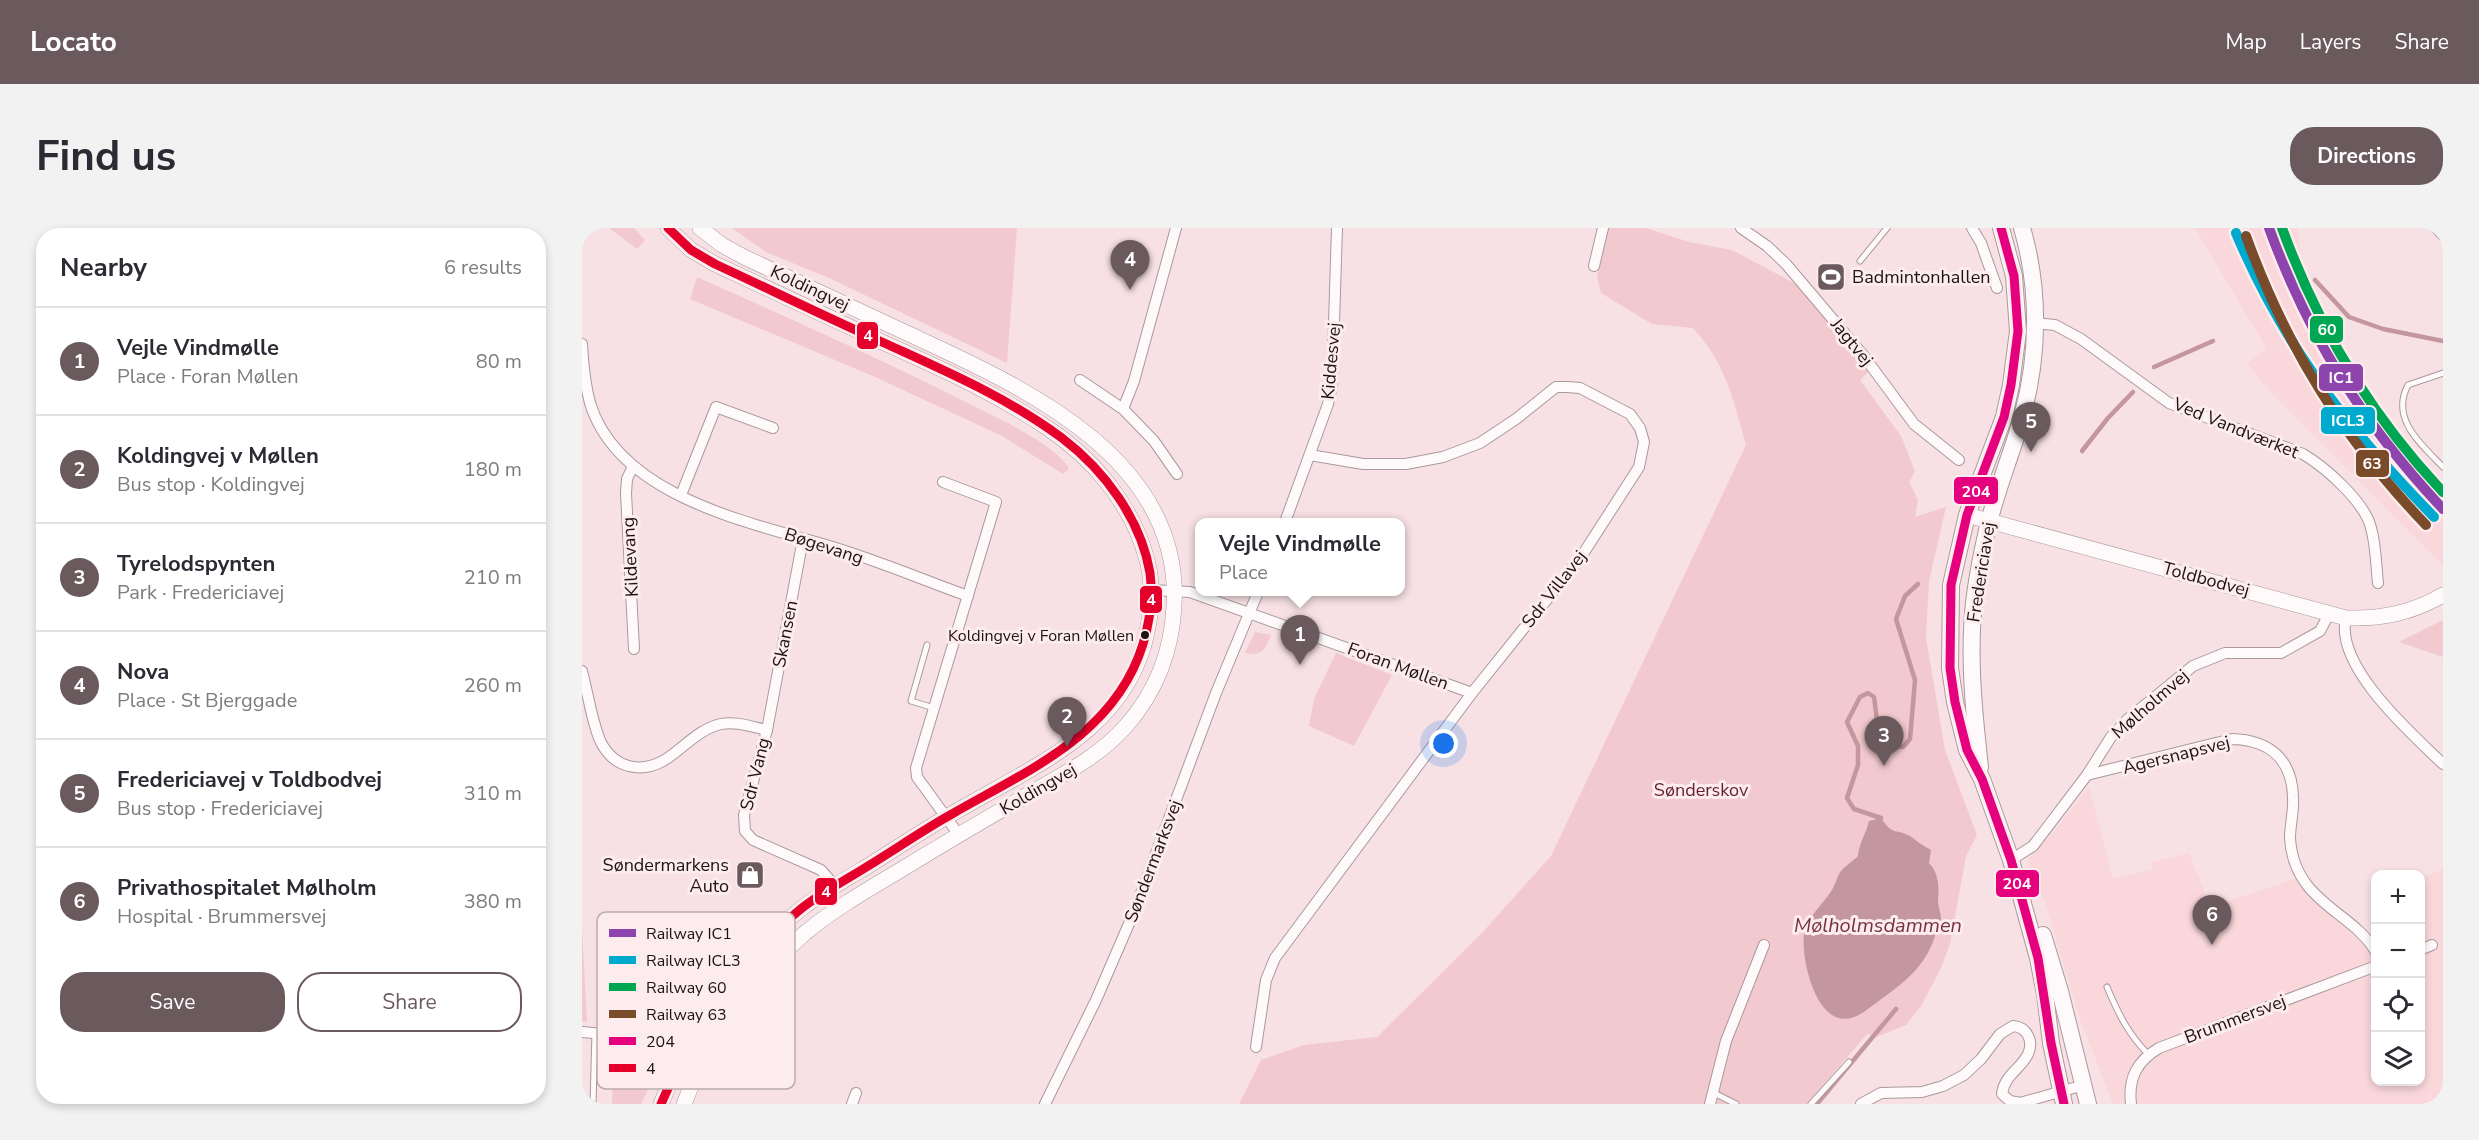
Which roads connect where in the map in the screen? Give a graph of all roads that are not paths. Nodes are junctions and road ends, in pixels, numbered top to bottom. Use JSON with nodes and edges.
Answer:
{"nodes":[{"id":1,"x":668,"y":228,"type":"edge"},
{"id":2,"x":700,"y":228,"type":"edge"},
{"id":3,"x":1176,"y":228,"type":"edge"},
{"id":4,"x":1337,"y":228,"type":"edge"},
{"id":5,"x":1603,"y":228,"type":"edge"},
{"id":6,"x":1741,"y":228,"type":"edge"},
{"id":7,"x":1887,"y":228,"type":"edge"},
{"id":8,"x":1972,"y":228,"type":"edge"},
{"id":9,"x":2001,"y":228,"type":"edge"},
{"id":10,"x":2022,"y":228,"type":"edge"},
{"id":11,"x":2433,"y":228,"type":"edge"},
{"id":12,"x":2443,"y":239,"type":"edge"},
{"id":13,"x":1860,"y":261,"type":"dead end"},
{"id":14,"x":1594,"y":266,"type":"dead end"},
{"id":15,"x":1996,"y":288,"type":"dead end"},
{"id":16,"x":2034,"y":323,"type":"junction"},
{"id":17,"x":582,"y":344,"type":"edge"},
{"id":18,"x":2443,"y":373,"type":"edge"},
{"id":19,"x":1080,"y":380,"type":"dead end"},
{"id":20,"x":1123,"y":409,"type":"junction"},
{"id":21,"x":773,"y":428,"type":"dead end"},
{"id":22,"x":1310,"y":455,"type":"junction"},
{"id":23,"x":1959,"y":460,"type":"dead end"},
{"id":24,"x":633,"y":466,"type":"junction"},
{"id":25,"x":2443,"y":467,"type":"edge"},
{"id":26,"x":1177,"y":474,"type":"dead end"},
{"id":27,"x":943,"y":482,"type":"dead end"},
{"id":28,"x":681,"y":495,"type":"junction"},
{"id":29,"x":1967,"y":515,"type":"junction"},
{"id":30,"x":1286,"y":518,"type":"edge"},
{"id":31,"x":1989,"y":520,"type":"junction"},
{"id":32,"x":803,"y":539,"type":"junction"},
{"id":33,"x":2378,"y":583,"type":"dead end"},
{"id":34,"x":1151,"y":590,"type":"junction"},
{"id":35,"x":1175,"y":590,"type":"junction"},
{"id":36,"x":1195,"y":594,"type":"edge"},
{"id":37,"x":2443,"y":595,"type":"edge"},
{"id":38,"x":968,"y":596,"type":"junction"},
{"id":39,"x":1201,"y":596,"type":"edge"},
{"id":40,"x":1256,"y":596,"type":"edge"},
{"id":41,"x":1250,"y":613,"type":"junction"},
{"id":42,"x":2329,"y":614,"type":"junction"},
{"id":43,"x":2346,"y":618,"type":"junction"},
{"id":44,"x":927,"y":645,"type":"dead end"},
{"id":45,"x":634,"y":649,"type":"dead end"},
{"id":46,"x":582,"y":671,"type":"edge"},
{"id":47,"x":1472,"y":693,"type":"junction"},
{"id":48,"x":934,"y":708,"type":"junction"},
{"id":49,"x":766,"y":730,"type":"junction"},
{"id":50,"x":2443,"y":764,"type":"edge"},
{"id":51,"x":2087,"y":775,"type":"junction"},
{"id":52,"x":1982,"y":779,"type":"junction"},
{"id":53,"x":946,"y":817,"type":"junction"},
{"id":54,"x":959,"y":835,"type":"junction"},
{"id":55,"x":2011,"y":860,"type":"junction"},
{"id":56,"x":835,"y":886,"type":"junction"},
{"id":57,"x":795,"y":915,"type":"edge"},
{"id":58,"x":795,"y":943,"type":"edge"},
{"id":59,"x":1764,"y":945,"type":"dead end"},
{"id":60,"x":2432,"y":945,"type":"dead end"},
{"id":61,"x":2371,"y":946,"type":"edge"},
{"id":62,"x":2425,"y":948,"type":"edge"},
{"id":63,"x":2371,"y":968,"type":"edge"},
{"id":64,"x":2107,"y":987,"type":"dead end"},
{"id":65,"x":582,"y":1032,"type":"edge"},
{"id":66,"x":595,"y":1032,"type":"joint"},
{"id":67,"x":1256,"y":1047,"type":"dead end"},
{"id":68,"x":2148,"y":1054,"type":"junction"},
{"id":69,"x":1850,"y":1062,"type":"dead end"},
{"id":70,"x":2084,"y":1085,"type":"junction"},
{"id":71,"x":668,"y":1089,"type":"edge"},
{"id":72,"x":692,"y":1089,"type":"edge"},
{"id":73,"x":1712,"y":1092,"type":"junction"},
{"id":74,"x":2062,"y":1098,"type":"edge"},
{"id":75,"x":2003,"y":1101,"type":"edge"},
{"id":76,"x":593,"y":1104,"type":"edge"},
{"id":77,"x":661,"y":1104,"type":"edge"},
{"id":78,"x":684,"y":1104,"type":"edge"},
{"id":79,"x":1045,"y":1104,"type":"edge"},
{"id":80,"x":1710,"y":1104,"type":"edge"},
{"id":81,"x":1736,"y":1104,"type":"edge"},
{"id":82,"x":1811,"y":1104,"type":"edge"},
{"id":83,"x":1861,"y":1104,"type":"edge"},
{"id":84,"x":2088,"y":1104,"type":"edge"},
{"id":85,"x":2131,"y":1104,"type":"edge"}],
"edges":[{"from":1,"to":34,"type":"main road","name":"Koldingvej"},
{"from":2,"to":35,"type":"main road","name":"Koldingvej"},
{"from":3,"to":20,"type":"street"},
{"from":4,"to":22,"type":"street","name":"Kiddesvej"},
{"from":5,"to":14,"type":"street"},
{"from":6,"to":23,"type":"street","name":"Jagtvej"},
{"from":7,"to":13,"type":"lane"},
{"from":8,"to":15,"type":"street"},
{"from":9,"to":29,"type":"main road","name":"Fredericiavej"},
{"from":10,"to":16,"type":"main road","name":"Fredericiavej"},
{"from":11,"to":12,"type":"lane"},
{"from":16,"to":31,"type":"main road","name":"Fredericiavej"},
{"from":16,"to":33,"type":"street","name":"Ved Vandværket"},
{"from":17,"to":24,"type":"street","name":"Bøgevang"},
{"from":18,"to":25,"type":"lane"},
{"from":19,"to":20,"type":"street"},
{"from":20,"to":26,"type":"street"},
{"from":21,"to":28,"type":"street"},
{"from":22,"to":30,"type":"street","name":"Kiddesvej"},
{"from":22,"to":47,"type":"street","name":"Sdr Villavej"},
{"from":24,"to":28,"type":"street","name":"Bøgevang"},
{"from":24,"to":45,"type":"street","name":"Kildevang"},
{"from":27,"to":38,"type":"street"},
{"from":28,"to":32,"type":"street","name":"Bøgevang"},
{"from":29,"to":31,"type":"main road","name":"Toldbodvej"},
{"from":29,"to":52,"type":"main road","name":"Fredericiavej"},
{"from":31,"to":42,"type":"main road","name":"Toldbodvej"},
{"from":31,"to":52,"type":"main road","name":"Fredericiavej"},
{"from":32,"to":38,"type":"street","name":"Bøgevang"},
{"from":32,"to":49,"type":"street","name":"Skansen"},
{"from":34,"to":35,"type":"street","name":"Foran Møllen"},
{"from":34,"to":53,"type":"main road","name":"Koldingvej"},
{"from":35,"to":36,"type":"street","name":"Foran Møllen"},
{"from":35,"to":54,"type":"main road","name":"Koldingvej"},
{"from":37,"to":43,"type":"main road","name":"Toldbodvej"},
{"from":38,"to":48,"type":"street"},
{"from":39,"to":41,"type":"street","name":"Foran Møllen"},
{"from":40,"to":41,"type":"street"},
{"from":41,"to":47,"type":"street","name":"Foran Møllen"},
{"from":41,"to":79,"type":"street","name":"Søndermarksvej"},
{"from":42,"to":43,"type":"main road","name":"Toldbodvej"},
{"from":42,"to":51,"type":"street","name":"Mølholmvej"},
{"from":43,"to":50,"type":"street"},
{"from":44,"to":48,"type":"lane"},
{"from":46,"to":49,"type":"street","name":"Sdr Vang"},
{"from":47,"to":67,"type":"street","name":"Sdr Villavej"},
{"from":48,"to":53,"type":"street"},
{"from":49,"to":56,"type":"street","name":"Sdr Vang"},
{"from":51,"to":55,"type":"street","name":"Mølholmvej"},
{"from":51,"to":61,"type":"street","name":"Agersnapsvej"},
{"from":52,"to":55,"type":"main road","name":"Fredericiavej"},
{"from":53,"to":54,"type":"street"},
{"from":53,"to":56,"type":"main road","name":"Koldingvej"},
{"from":54,"to":58,"type":"main road","name":"Koldingvej"},
{"from":55,"to":70,"type":"main road","name":"Fredericiavej"},
{"from":55,"to":74,"type":"main road","name":"Fredericiavej"},
{"from":56,"to":57,"type":"main road","name":"Koldingvej"},
{"from":59,"to":73,"type":"street"},
{"from":60,"to":62,"type":"street"},
{"from":63,"to":68,"type":"street","name":"Brummersvej"},
{"from":64,"to":68,"type":"lane"},
{"from":65,"to":66,"type":"street"},
{"from":66,"to":76,"type":"lane"},
{"from":68,"to":85,"type":"street"},
{"from":69,"to":82,"type":"lane"},
{"from":70,"to":74,"type":"street"},
{"from":70,"to":84,"type":"main road","name":"Fredericiavej"},
{"from":71,"to":77,"type":"main road","name":"Koldingvej"},
{"from":72,"to":78,"type":"main road","name":"Koldingvej"},
{"from":73,"to":80,"type":"street"},
{"from":73,"to":81,"type":"lane"},
{"from":74,"to":75,"type":"street"},
{"from":75,"to":83,"type":"street"}]}
